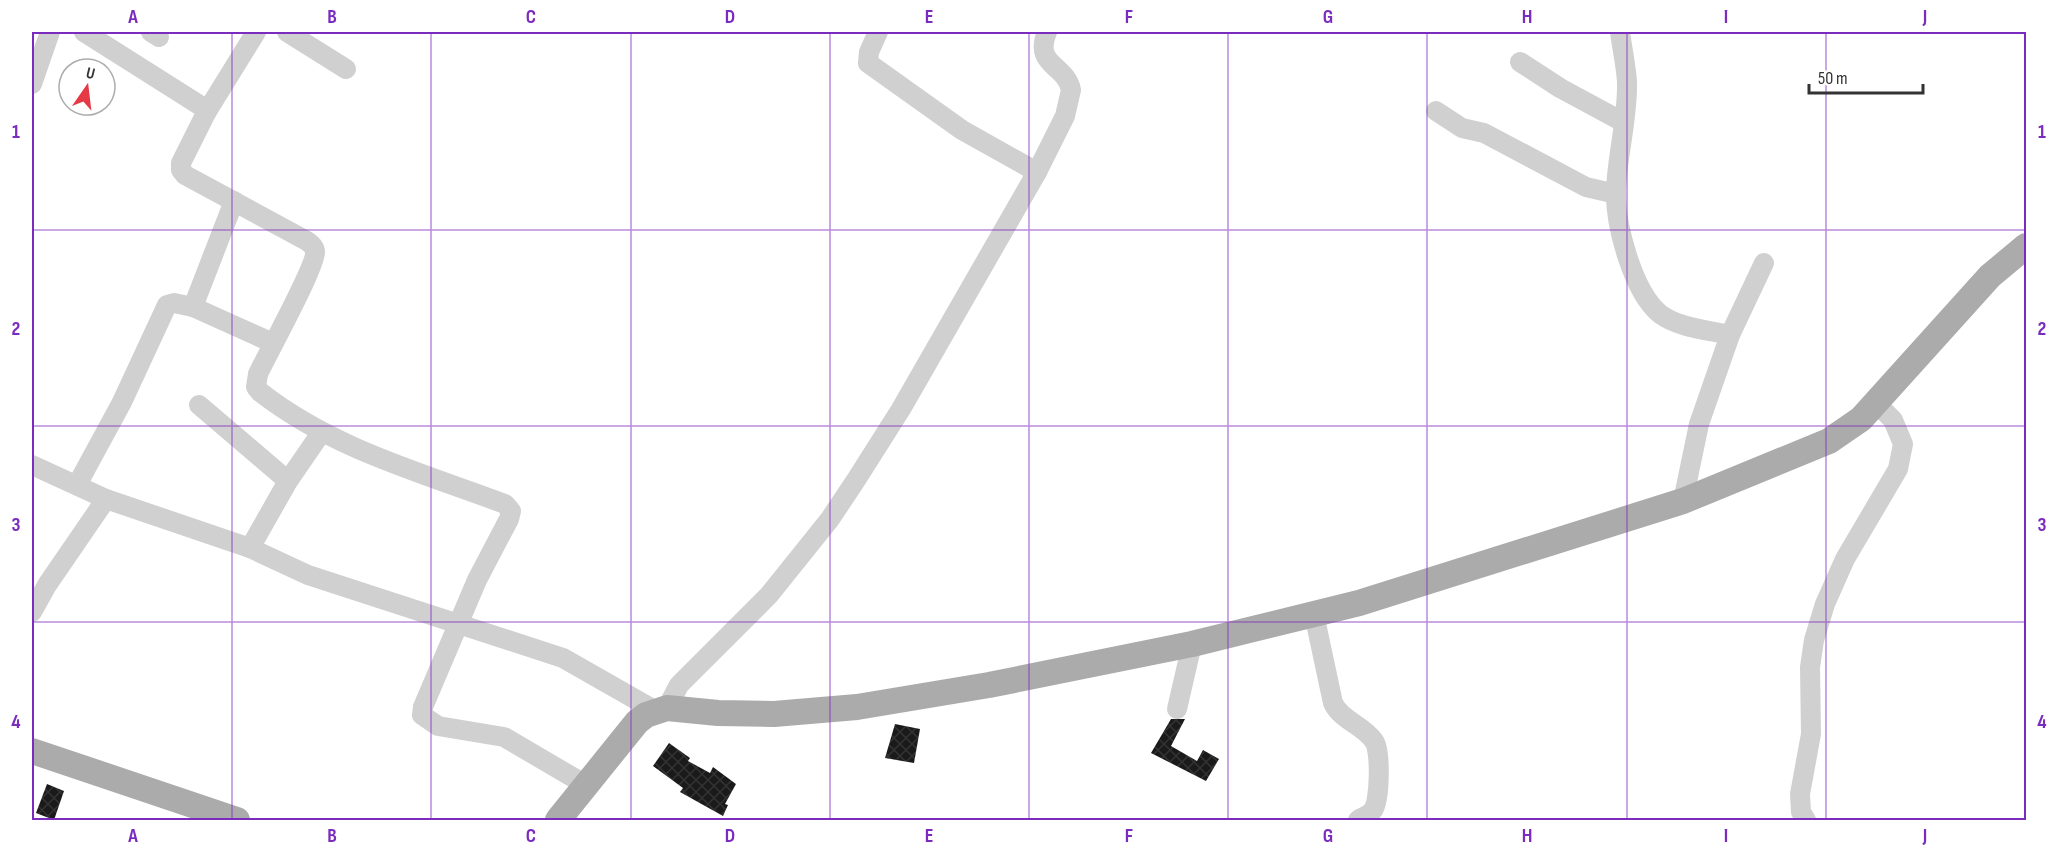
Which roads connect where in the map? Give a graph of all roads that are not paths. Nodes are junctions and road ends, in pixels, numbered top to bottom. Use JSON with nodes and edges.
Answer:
{"nodes":[{"id":1,"x":50,"y":32,"type":"edge"},
{"id":2,"x":84,"y":32,"type":"edge"},
{"id":3,"x":256,"y":32,"type":"edge"},
{"id":4,"x":287,"y":32,"type":"edge"},
{"id":5,"x":878,"y":32,"type":"edge"},
{"id":6,"x":1047,"y":32,"type":"edge"},
{"id":7,"x":1620,"y":32,"type":"edge"},
{"id":8,"x":1520,"y":62,"type":"dead end"},
{"id":9,"x":346,"y":69,"type":"dead end"},
{"id":10,"x":32,"y":84,"type":"edge"},
{"id":11,"x":1436,"y":111,"type":"dead end"},
{"id":12,"x":206,"y":113,"type":"junction"},
{"id":13,"x":1623,"y":122,"type":"junction"},
{"id":14,"x":1037,"y":171,"type":"junction"},
{"id":15,"x":1616,"y":194,"type":"junction"},
{"id":16,"x":234,"y":201,"type":"junction"},
{"id":17,"x":2026,"y":246,"type":"edge"},
{"id":18,"x":1764,"y":263,"type":"dead end"},
{"id":19,"x":193,"y":307,"type":"junction"},
{"id":20,"x":1730,"y":335,"type":"junction"},
{"id":21,"x":273,"y":343,"type":"junction"},
{"id":22,"x":1877,"y":404,"type":"junction"},
{"id":23,"x":199,"y":405,"type":"dead end"},
{"id":24,"x":321,"y":434,"type":"junction"},
{"id":25,"x":32,"y":465,"type":"edge"},
{"id":26,"x":288,"y":481,"type":"junction"},
{"id":27,"x":77,"y":485,"type":"junction"},
{"id":28,"x":106,"y":499,"type":"junction"},
{"id":29,"x":1683,"y":501,"type":"junction"},
{"id":30,"x":250,"y":548,"type":"junction"},
{"id":31,"x":32,"y":612,"type":"edge"},
{"id":32,"x":1314,"y":614,"type":"junction"},
{"id":33,"x":460,"y":623,"type":"junction"},
{"id":34,"x":1192,"y":644,"type":"junction"},
{"id":35,"x":1177,"y":709,"type":"dead end"},
{"id":36,"x":661,"y":710,"type":"junction"},
{"id":37,"x":32,"y":751,"type":"edge"},
{"id":38,"x":586,"y":785,"type":"junction"},
{"id":39,"x":237,"y":820,"type":"edge"},
{"id":40,"x":558,"y":820,"type":"edge"},
{"id":41,"x":1358,"y":820,"type":"edge"},
{"id":42,"x":1806,"y":820,"type":"edge"}],
"edges":[{"from":1,"to":10,"type":"street"},
{"from":2,"to":12,"type":"street"},
{"from":3,"to":12,"type":"street"},
{"from":4,"to":9,"type":"street"},
{"from":5,"to":14,"type":"street"},
{"from":6,"to":14,"type":"street"},
{"from":7,"to":13,"type":"street"},
{"from":8,"to":13,"type":"street"},
{"from":11,"to":15,"type":"street"},
{"from":12,"to":16,"type":"street"},
{"from":13,"to":15,"type":"street"},
{"from":14,"to":36,"type":"street"},
{"from":15,"to":20,"type":"street"},
{"from":16,"to":19,"type":"street"},
{"from":16,"to":21,"type":"street"},
{"from":17,"to":22,"type":"main road"},
{"from":18,"to":20,"type":"street"},
{"from":19,"to":21,"type":"street"},
{"from":19,"to":27,"type":"street"},
{"from":20,"to":29,"type":"street"},
{"from":21,"to":24,"type":"street"},
{"from":22,"to":29,"type":"main road"},
{"from":22,"to":42,"type":"street"},
{"from":23,"to":26,"type":"street"},
{"from":24,"to":26,"type":"street"},
{"from":24,"to":33,"type":"street"},
{"from":25,"to":27,"type":"street"},
{"from":26,"to":30,"type":"street"},
{"from":27,"to":28,"type":"street"},
{"from":28,"to":30,"type":"street"},
{"from":28,"to":31,"type":"street"},
{"from":29,"to":32,"type":"main road"},
{"from":30,"to":33,"type":"street"},
{"from":32,"to":34,"type":"main road"},
{"from":32,"to":41,"type":"street"},
{"from":33,"to":36,"type":"street"},
{"from":33,"to":38,"type":"street"},
{"from":34,"to":35,"type":"street"},
{"from":34,"to":36,"type":"main road"},
{"from":36,"to":38,"type":"main road"},
{"from":37,"to":39,"type":"main road"},
{"from":38,"to":40,"type":"main road"}]}
